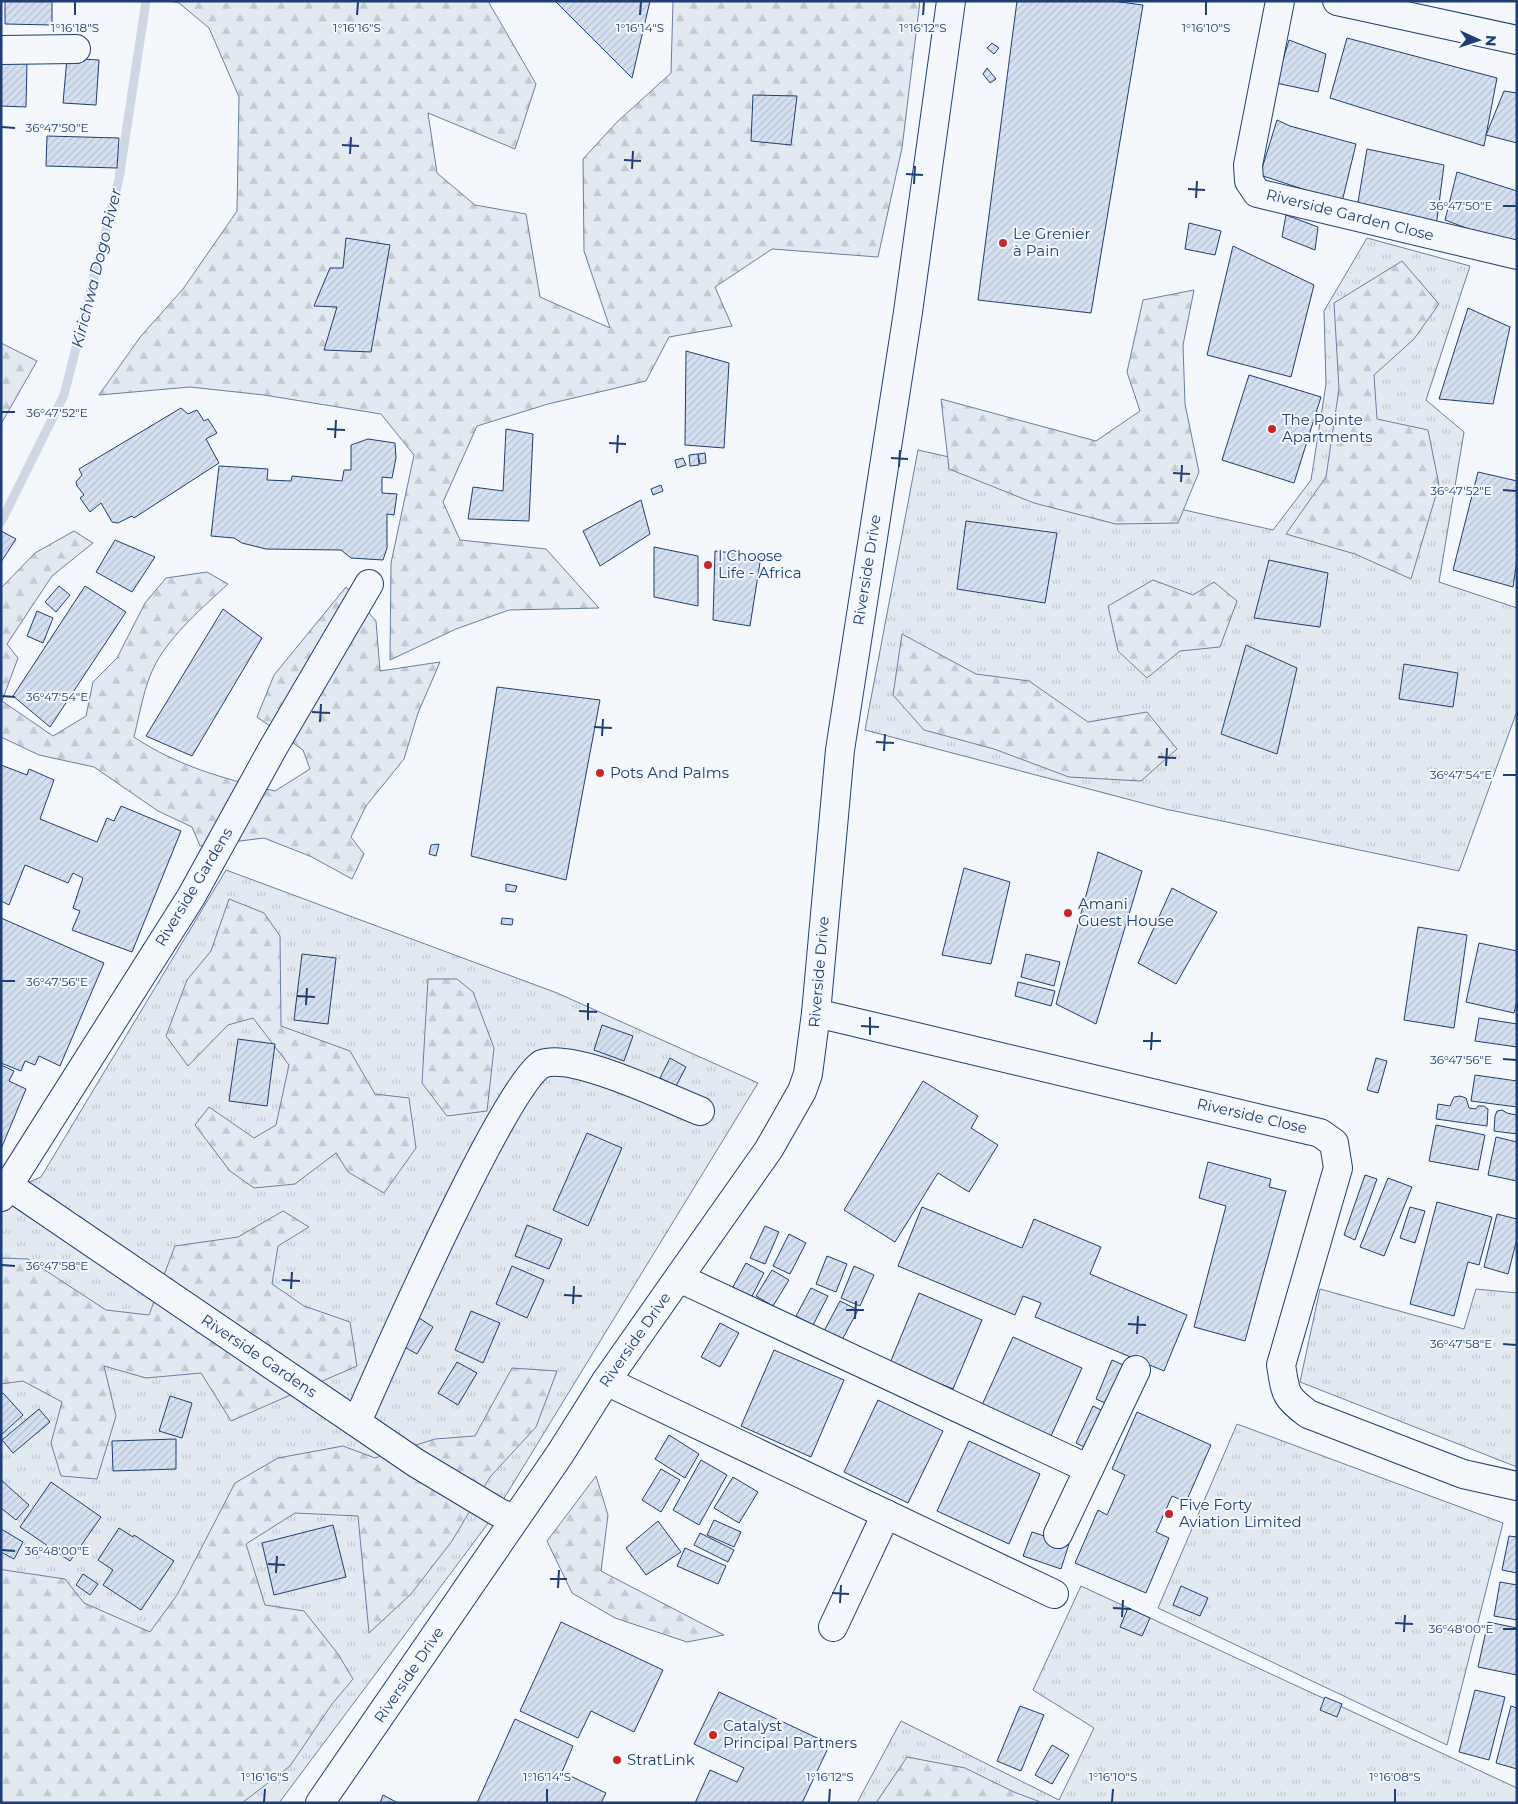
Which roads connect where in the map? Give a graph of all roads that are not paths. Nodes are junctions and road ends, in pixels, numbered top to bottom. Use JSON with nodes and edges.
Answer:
{"nodes":[{"id":1,"x":952,"y":1,"type":"edge"},
{"id":2,"x":1280,"y":1,"type":"edge"},
{"id":3,"x":1337,"y":1,"type":"edge"},
{"id":4,"x":1517,"y":40,"type":"edge"},
{"id":5,"x":76,"y":49,"type":"dead end"},
{"id":6,"x":1,"y":50,"type":"edge"},
{"id":7,"x":1517,"y":255,"type":"edge"},
{"id":8,"x":369,"y":584,"type":"dead end"},
{"id":9,"x":816,"y":1013,"type":"junction"},
{"id":10,"x":700,"y":1111,"type":"dead end"},
{"id":11,"x":5,"y":1191,"type":"edge"},
{"id":12,"x":679,"y":1278,"type":"junction"},
{"id":13,"x":1136,"y":1370,"type":"dead end"},
{"id":14,"x":606,"y":1381,"type":"junction"},
{"id":15,"x":357,"y":1422,"type":"junction"},
{"id":16,"x":1088,"y":1469,"type":"junction"},
{"id":17,"x":1517,"y":1486,"type":"edge"},
{"id":18,"x":886,"y":1514,"type":"junction"},
{"id":19,"x":514,"y":1519,"type":"junction"},
{"id":20,"x":1058,"y":1534,"type":"dead end"},
{"id":21,"x":1054,"y":1594,"type":"dead end"},
{"id":22,"x":833,"y":1627,"type":"dead end"},
{"id":23,"x":320,"y":1803,"type":"edge"}],
"edges":[{"from":1,"to":9,"type":"street","name":"Riverside Drive"},
{"from":2,"to":7,"type":"street","name":"Riverside Garden Close"},
{"from":3,"to":4,"type":"street"},
{"from":5,"to":6,"type":"street"},
{"from":8,"to":11,"type":"street","name":"Riverside Gardens"},
{"from":9,"to":12,"type":"street","name":"Riverside Drive"},
{"from":9,"to":17,"type":"street","name":"Riverside Close"},
{"from":10,"to":15,"type":"street"},
{"from":11,"to":15,"type":"street","name":"Riverside Gardens"},
{"from":12,"to":14,"type":"street","name":"Riverside Drive"},
{"from":12,"to":16,"type":"street"},
{"from":13,"to":16,"type":"street"},
{"from":14,"to":18,"type":"street"},
{"from":14,"to":19,"type":"street","name":"Riverside Drive"},
{"from":15,"to":19,"type":"street","name":"Riverside Gardens"},
{"from":16,"to":20,"type":"street"},
{"from":18,"to":21,"type":"street"},
{"from":18,"to":22,"type":"street"},
{"from":19,"to":23,"type":"street","name":"Riverside Drive"}]}
